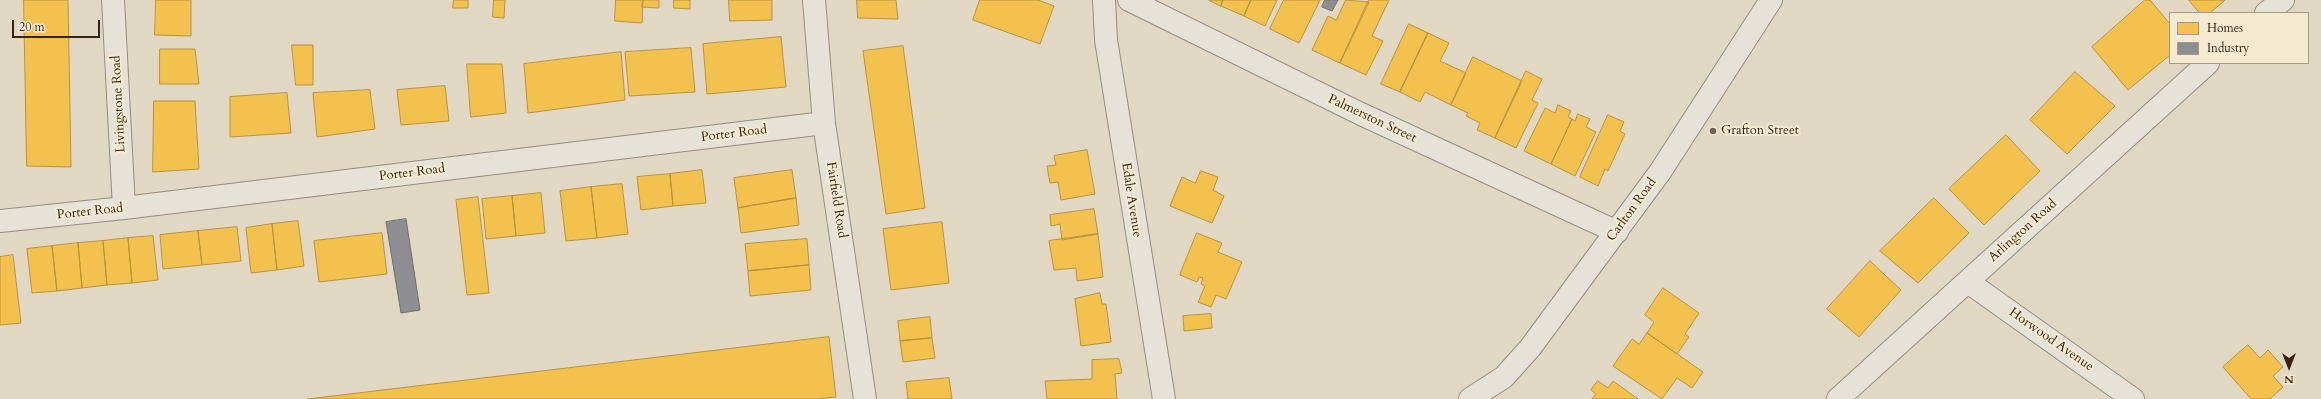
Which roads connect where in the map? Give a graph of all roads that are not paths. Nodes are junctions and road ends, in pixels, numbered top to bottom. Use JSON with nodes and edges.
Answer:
{"nodes":[{"id":1,"x":113,"y":0,"type":"edge"},
{"id":2,"x":814,"y":0,"type":"edge"},
{"id":3,"x":1104,"y":0,"type":"edge"},
{"id":4,"x":1129,"y":0,"type":"edge"},
{"id":5,"x":1771,"y":0,"type":"edge"},
{"id":6,"x":2283,"y":0,"type":"edge"},
{"id":7,"x":2267,"y":12,"type":"edge"},
{"id":8,"x":2207,"y":64,"type":"edge"},
{"id":9,"x":824,"y":123,"type":"junction"},
{"id":10,"x":124,"y":208,"type":"junction"},
{"id":11,"x":0,"y":221,"type":"edge"},
{"id":12,"x":1616,"y":232,"type":"junction"},
{"id":13,"x":1968,"y":282,"type":"junction"},
{"id":14,"x":866,"y":399,"type":"edge"},
{"id":15,"x":1164,"y":399,"type":"edge"},
{"id":16,"x":1470,"y":399,"type":"edge"},
{"id":17,"x":1838,"y":399,"type":"edge"},
{"id":18,"x":2133,"y":399,"type":"edge"}],
"edges":[{"from":1,"to":10,"type":"street","name":"Livingstone Road"},
{"from":2,"to":9,"type":"street","name":"Fairfield Road"},
{"from":3,"to":15,"type":"street","name":"Edale Avenue"},
{"from":4,"to":12,"type":"street","name":"Palmerston Street"},
{"from":5,"to":12,"type":"street","name":"Carlton Road"},
{"from":6,"to":7,"type":"street"},
{"from":8,"to":13,"type":"street","name":"Arlington Road"},
{"from":9,"to":10,"type":"street","name":"Porter Road"},
{"from":9,"to":14,"type":"street","name":"Fairfield Road"},
{"from":10,"to":11,"type":"street","name":"Porter Road"},
{"from":12,"to":16,"type":"street","name":"Carlton Road"},
{"from":13,"to":17,"type":"street","name":"Arlington Road"},
{"from":13,"to":18,"type":"street","name":"Horwood Avenue"}]}
